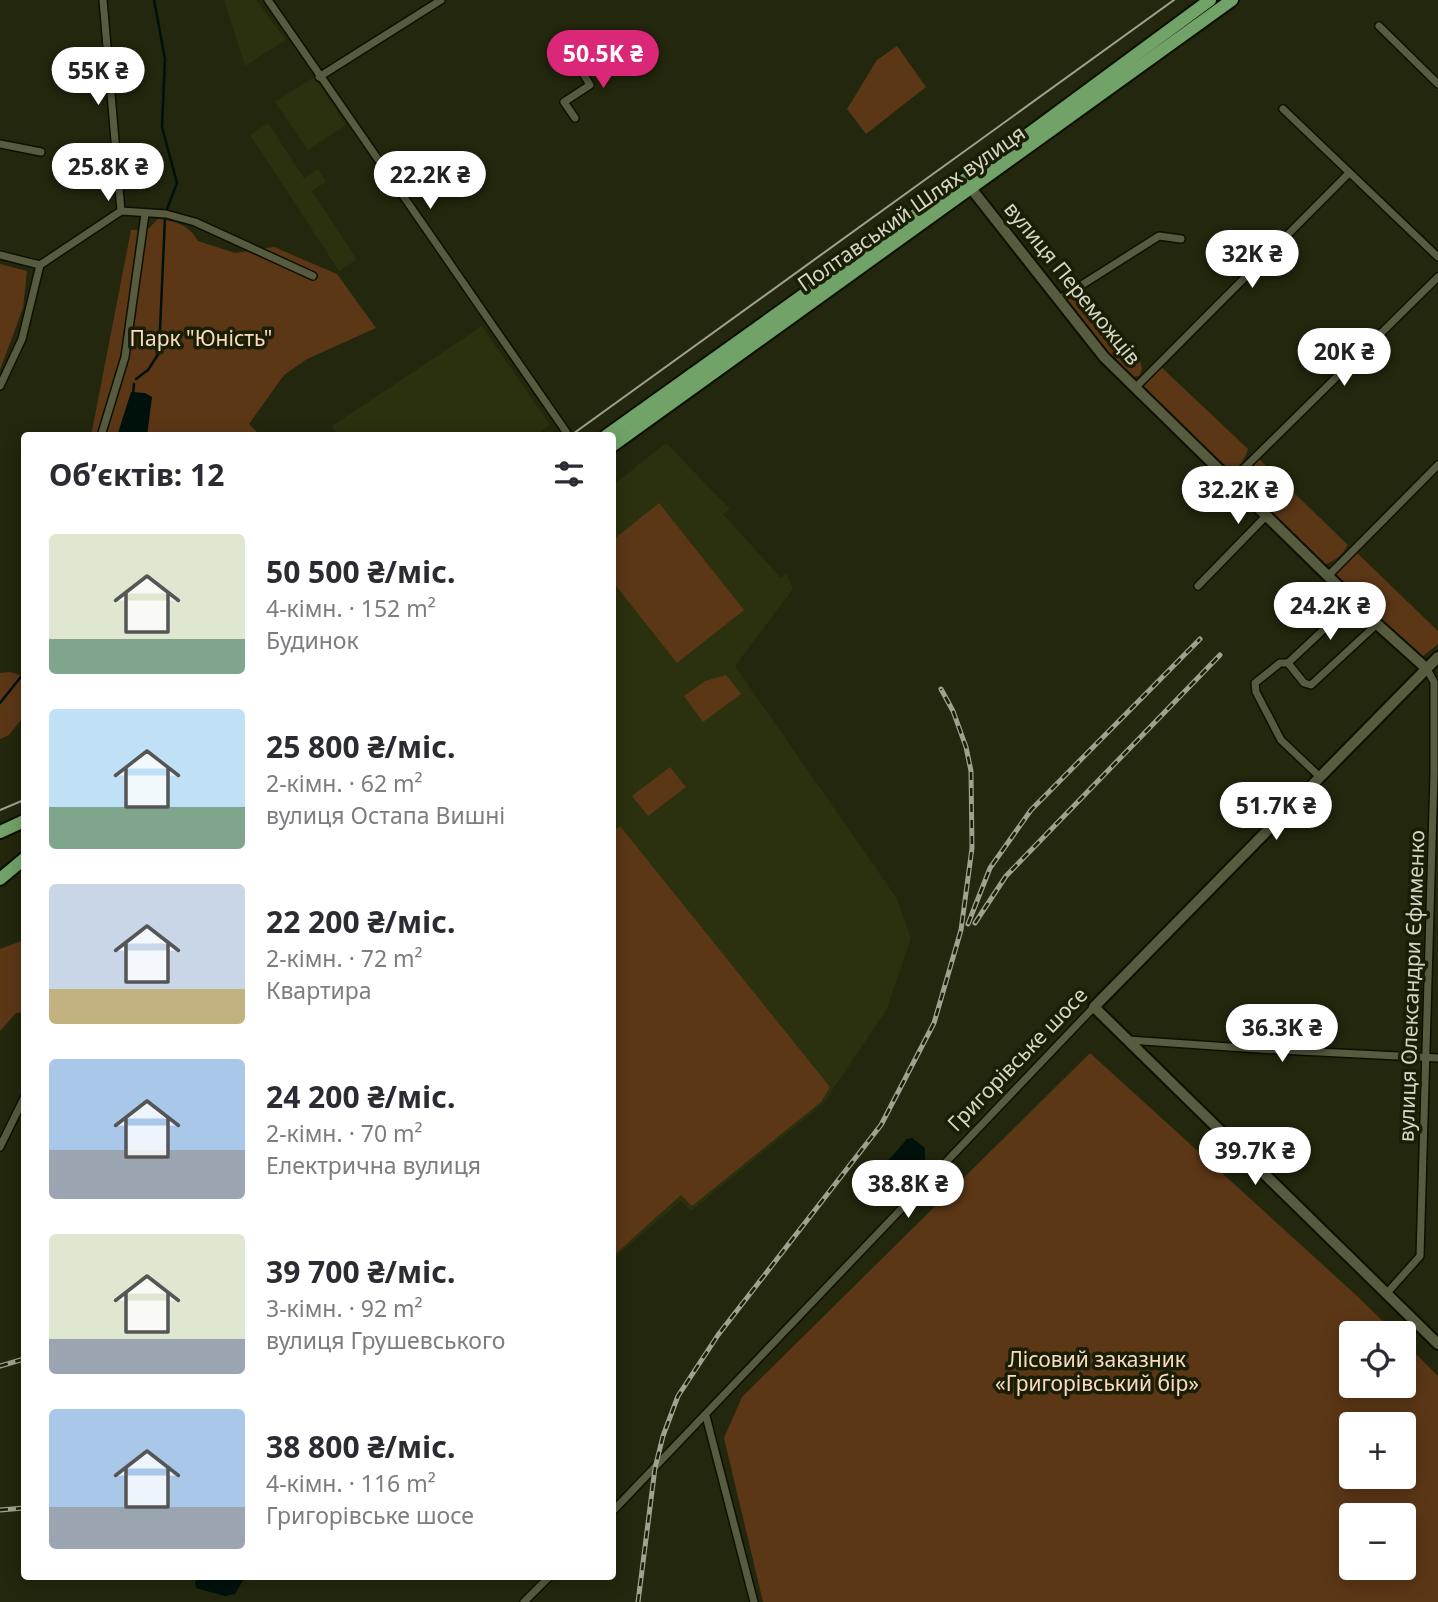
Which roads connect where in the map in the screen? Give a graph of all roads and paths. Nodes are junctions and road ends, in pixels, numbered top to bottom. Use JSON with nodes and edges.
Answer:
{"nodes":[{"id":1,"x":103,"y":0,"type":"edge"},
{"id":2,"x":268,"y":0,"type":"edge"},
{"id":3,"x":441,"y":0,"type":"edge"},
{"id":4,"x":1210,"y":0,"type":"edge"},
{"id":5,"x":1231,"y":0,"type":"edge"},
{"id":6,"x":1379,"y":26,"type":"dead end"},
{"id":7,"x":581,"y":70,"type":"dead end"},
{"id":8,"x":319,"y":77,"type":"junction"},
{"id":9,"x":1438,"y":84,"type":"edge"},
{"id":10,"x":1283,"y":110,"type":"dead end"},
{"id":11,"x":575,"y":118,"type":"dead end"},
{"id":12,"x":0,"y":144,"type":"edge"},
{"id":13,"x":41,"y":152,"type":"dead end"},
{"id":14,"x":1349,"y":173,"type":"junction"},
{"id":15,"x":968,"y":184,"type":"junction"},
{"id":16,"x":121,"y":211,"type":"junction"},
{"id":17,"x":145,"y":214,"type":"junction"},
{"id":18,"x":1181,"y":239,"type":"dead end"},
{"id":19,"x":0,"y":255,"type":"edge"},
{"id":20,"x":1438,"y":257,"type":"edge"},
{"id":21,"x":40,"y":265,"type":"junction"},
{"id":22,"x":313,"y":276,"type":"dead end"},
{"id":23,"x":1438,"y":277,"type":"edge"},
{"id":24,"x":1058,"y":300,"type":"junction"},
{"id":25,"x":0,"y":386,"type":"edge"},
{"id":26,"x":1135,"y":388,"type":"junction"},
{"id":27,"x":102,"y":432,"type":"edge"},
{"id":28,"x":566,"y":432,"type":"edge"},
{"id":29,"x":612,"y":432,"type":"edge"},
{"id":30,"x":616,"y":443,"type":"edge"},
{"id":31,"x":1438,"y":465,"type":"edge"},
{"id":32,"x":1231,"y":481,"type":"junction"},
{"id":33,"x":1267,"y":515,"type":"junction"},
{"id":34,"x":1328,"y":576,"type":"junction"},
{"id":35,"x":1199,"y":586,"type":"dead end"},
{"id":36,"x":1353,"y":601,"type":"junction"},
{"id":37,"x":1377,"y":624,"type":"junction"},
{"id":38,"x":1438,"y":657,"type":"edge"},
{"id":39,"x":1288,"y":663,"type":"junction"},
{"id":40,"x":1427,"y":669,"type":"junction"},
{"id":41,"x":1436,"y":774,"type":"edge"},
{"id":42,"x":1319,"y":776,"type":"junction"},
{"id":43,"x":21,"y":822,"type":"edge"},
{"id":44,"x":0,"y":832,"type":"edge"},
{"id":45,"x":21,"y":862,"type":"edge"},
{"id":46,"x":0,"y":879,"type":"edge"},
{"id":47,"x":1094,"y":1007,"type":"junction"},
{"id":48,"x":1128,"y":1040,"type":"junction"},
{"id":49,"x":1426,"y":1057,"type":"junction"},
{"id":50,"x":1438,"y":1058,"type":"edge"},
{"id":51,"x":21,"y":1104,"type":"edge"},
{"id":52,"x":0,"y":1147,"type":"edge"},
{"id":53,"x":1387,"y":1293,"type":"junction"},
{"id":54,"x":1438,"y":1344,"type":"edge"},
{"id":55,"x":706,"y":1416,"type":"junction"},
{"id":56,"x":616,"y":1507,"type":"edge"},
{"id":57,"x":546,"y":1580,"type":"edge"},
{"id":58,"x":524,"y":1602,"type":"edge"},
{"id":59,"x":754,"y":1602,"type":"edge"}],
"edges":[{"from":1,"to":16,"type":"street"},
{"from":2,"to":8,"type":"street"},
{"from":3,"to":8,"type":"street"},
{"from":4,"to":15,"type":"main road","name":"Полтавський Шлях вулиця"},
{"from":5,"to":15,"type":"main road","name":"Полтавський Шлях вулиця"},
{"from":6,"to":9,"type":"street"},
{"from":7,"to":11,"type":"street"},
{"from":8,"to":28,"type":"street"},
{"from":10,"to":14,"type":"street"},
{"from":12,"to":13,"type":"street"},
{"from":14,"to":20,"type":"street"},
{"from":14,"to":26,"type":"street"},
{"from":15,"to":24,"type":"street","name":"вулиця Переможців"},
{"from":15,"to":29,"type":"main road","name":"Полтавський Шлях вулиця"},
{"from":15,"to":30,"type":"main road","name":"Полтавський Шлях вулиця"},
{"from":16,"to":17,"type":"street"},
{"from":16,"to":21,"type":"street"},
{"from":17,"to":22,"type":"street"},
{"from":17,"to":27,"type":"street"},
{"from":18,"to":24,"type":"street"},
{"from":19,"to":21,"type":"street"},
{"from":21,"to":25,"type":"street"},
{"from":23,"to":32,"type":"street"},
{"from":24,"to":26,"type":"street","name":"вулиця Переможців"},
{"from":26,"to":32,"type":"street","name":"вулиця Переможців"},
{"from":31,"to":34,"type":"street"},
{"from":32,"to":33,"type":"street","name":"вулиця Переможців"},
{"from":33,"to":34,"type":"street","name":"вулиця Переможців"},
{"from":33,"to":35,"type":"street"},
{"from":34,"to":36,"type":"street","name":"вулиця Переможців"},
{"from":36,"to":37,"type":"street","name":"вулиця Переможців"},
{"from":36,"to":39,"type":"street"},
{"from":37,"to":39,"type":"street"},
{"from":37,"to":40,"type":"street","name":"вулиця Переможців"},
{"from":38,"to":40,"type":"street","name":"Григорівське шосе"},
{"from":39,"to":42,"type":"street"},
{"from":40,"to":41,"type":"street","name":"вулиця Олександри Єфименко"},
{"from":40,"to":42,"type":"street","name":"Григорівське шосе"},
{"from":41,"to":49,"type":"street","name":"вулиця Олександри Єфименко"},
{"from":42,"to":47,"type":"street","name":"Григорівське шосе"},
{"from":43,"to":44,"type":"main road"},
{"from":45,"to":46,"type":"main road"},
{"from":47,"to":48,"type":"street"},
{"from":47,"to":55,"type":"street","name":"Григорівське шосе"},
{"from":48,"to":49,"type":"street"},
{"from":48,"to":53,"type":"street"},
{"from":49,"to":50,"type":"street"},
{"from":49,"to":53,"type":"street","name":"вулиця Олександри Єфименко"},
{"from":51,"to":52,"type":"street"},
{"from":53,"to":54,"type":"street"},
{"from":55,"to":56,"type":"street","name":"Григорівське шосе"},
{"from":55,"to":59,"type":"street"},
{"from":57,"to":58,"type":"street"}]}
